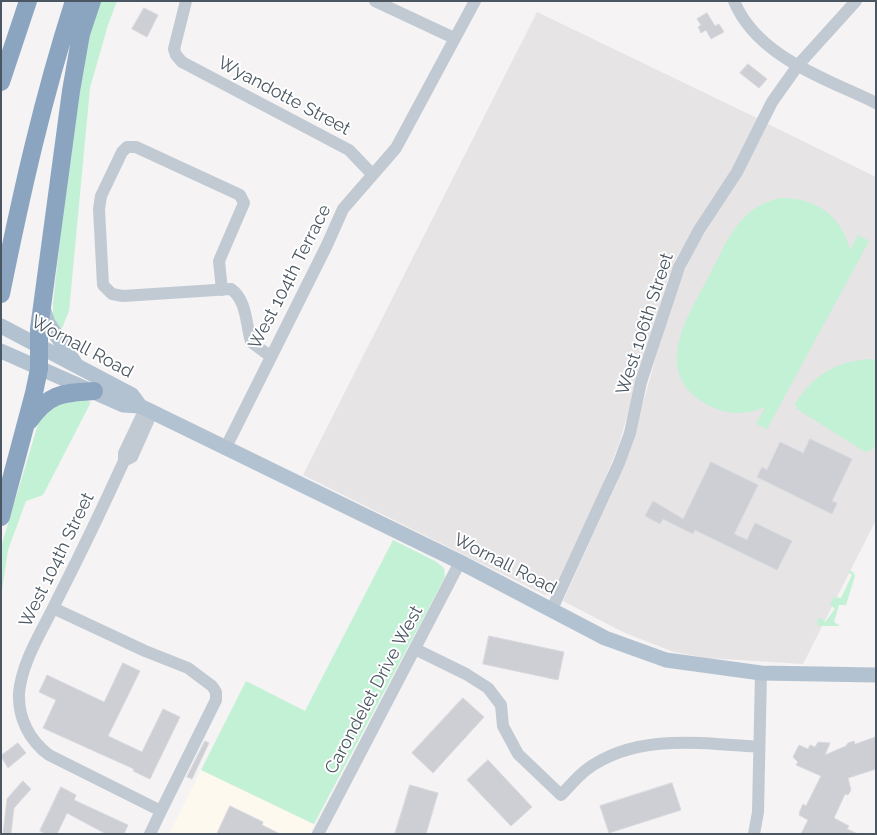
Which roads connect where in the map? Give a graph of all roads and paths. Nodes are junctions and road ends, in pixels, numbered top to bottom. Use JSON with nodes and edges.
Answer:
{"nodes":[{"id":1,"x":28,"y":1,"type":"edge"},
{"id":2,"x":74,"y":1,"type":"edge"},
{"id":3,"x":92,"y":1,"type":"edge"},
{"id":4,"x":186,"y":1,"type":"edge"},
{"id":5,"x":375,"y":1,"type":"edge"},
{"id":6,"x":476,"y":1,"type":"edge"},
{"id":7,"x":734,"y":1,"type":"edge"},
{"id":8,"x":856,"y":1,"type":"edge"},
{"id":9,"x":454,"y":38,"type":"junction"},
{"id":10,"x":799,"y":64,"type":"junction"},
{"id":11,"x":1,"y":82,"type":"edge"},
{"id":12,"x":876,"y":103,"type":"edge"},
{"id":13,"x":372,"y":174,"type":"junction"},
{"id":14,"x":222,"y":290,"type":"junction"},
{"id":15,"x":1,"y":294,"type":"edge"},
{"id":16,"x":42,"y":304,"type":"junction"},
{"id":17,"x":1,"y":326,"type":"edge"},
{"id":18,"x":37,"y":344,"type":"junction"},
{"id":19,"x":1,"y":351,"type":"edge"},
{"id":20,"x":270,"y":356,"type":"junction"},
{"id":21,"x":76,"y":364,"type":"junction"},
{"id":22,"x":38,"y":369,"type":"junction"},
{"id":23,"x":94,"y":391,"type":"junction"},
{"id":24,"x":146,"y":409,"type":"junction"},
{"id":25,"x":26,"y":425,"type":"junction"},
{"id":26,"x":225,"y":448,"type":"junction"},
{"id":27,"x":1,"y":517,"type":"edge"},
{"id":28,"x":460,"y":562,"type":"junction"},
{"id":29,"x":53,"y":608,"type":"junction"},
{"id":30,"x":552,"y":609,"type":"junction"},
{"id":31,"x":415,"y":649,"type":"junction"},
{"id":32,"x":761,"y":673,"type":"junction"},
{"id":33,"x":876,"y":675,"type":"edge"},
{"id":34,"x":759,"y":747,"type":"junction"},
{"id":35,"x":161,"y":811,"type":"junction"},
{"id":36,"x":150,"y":834,"type":"edge"},
{"id":37,"x":318,"y":834,"type":"edge"},
{"id":38,"x":754,"y":834,"type":"edge"}],
"edges":[{"from":1,"to":11,"type":"highway"},
{"from":2,"to":15,"type":"highway"},
{"from":3,"to":16,"type":"highway"},
{"from":4,"to":13,"type":"street","name":"Wyandotte Street"},
{"from":5,"to":9,"type":"street"},
{"from":6,"to":9,"type":"street","name":"West 104th Terrace"},
{"from":7,"to":10,"type":"street"},
{"from":8,"to":10,"type":"street","name":"West 106th Street"},
{"from":9,"to":13,"type":"street","name":"West 104th Terrace"},
{"from":10,"to":12,"type":"street"},
{"from":10,"to":30,"type":"street","name":"West 106th Street"},
{"from":13,"to":20,"type":"street","name":"West 104th Terrace"},
{"from":14,"to":14,"type":"street"},
{"from":14,"to":20,"type":"street"},
{"from":16,"to":18,"type":"highway"},
{"from":16,"to":21,"type":"main road"},
{"from":17,"to":18,"type":"main road","name":"Wornall Road"},
{"from":18,"to":21,"type":"main road","name":"Wornall Road"},
{"from":18,"to":22,"type":"highway"},
{"from":19,"to":22,"type":"main road","name":"Wornall Road"},
{"from":20,"to":26,"type":"street","name":"West 104th Terrace"},
{"from":21,"to":24,"type":"main road","name":"Wornall Road"},
{"from":22,"to":23,"type":"main road","name":"Wornall Road"},
{"from":22,"to":25,"type":"highway"},
{"from":23,"to":24,"type":"main road","name":"Wornall Road"},
{"from":23,"to":25,"type":"highway"},
{"from":24,"to":26,"type":"main road","name":"Wornall Road"},
{"from":24,"to":29,"type":"street","name":"West 104th Street"},
{"from":25,"to":27,"type":"highway"},
{"from":26,"to":28,"type":"main road","name":"Wornall Road"},
{"from":28,"to":30,"type":"main road","name":"Wornall Road"},
{"from":28,"to":31,"type":"street","name":"Carondelet Drive West"},
{"from":29,"to":35,"type":"street","name":"West 104th Street"},
{"from":29,"to":35,"type":"street"},
{"from":30,"to":32,"type":"main road","name":"Wornall Road"},
{"from":31,"to":34,"type":"street"},
{"from":31,"to":37,"type":"street","name":"Carondelet Drive West"},
{"from":32,"to":33,"type":"main road","name":"Wornall Road"},
{"from":32,"to":34,"type":"street"},
{"from":34,"to":38,"type":"street"},
{"from":35,"to":36,"type":"street"}]}
